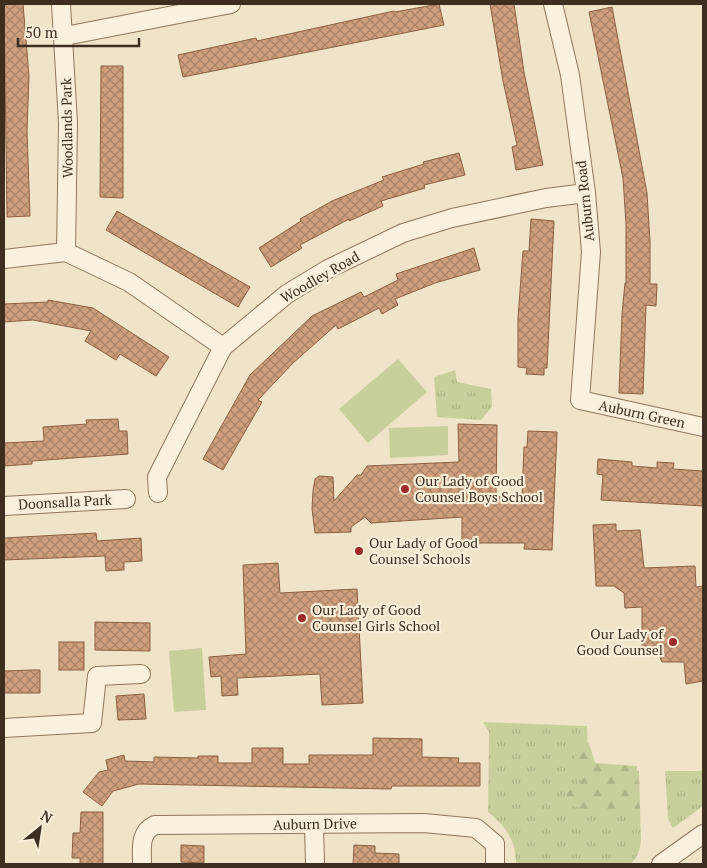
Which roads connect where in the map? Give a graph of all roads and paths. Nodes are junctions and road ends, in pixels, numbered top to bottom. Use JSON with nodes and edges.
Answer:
{"nodes":[{"id":1,"x":61,"y":4,"type":"edge"},
{"id":2,"x":231,"y":4,"type":"edge"},
{"id":3,"x":553,"y":4,"type":"edge"},
{"id":4,"x":64,"y":36,"type":"junction"},
{"id":5,"x":586,"y":193,"type":"junction"},
{"id":6,"x":66,"y":252,"type":"junction"},
{"id":7,"x":4,"y":259,"type":"edge"},
{"id":8,"x":223,"y":347,"type":"junction"},
{"id":9,"x":580,"y":400,"type":"joint"},
{"id":10,"x":703,"y":427,"type":"edge"},
{"id":11,"x":158,"y":493,"type":"dead end"},
{"id":12,"x":126,"y":499,"type":"dead end"},
{"id":13,"x":4,"y":506,"type":"edge"},
{"id":14,"x":141,"y":674,"type":"dead end"},
{"id":15,"x":4,"y":728,"type":"edge"},
{"id":16,"x":314,"y":825,"type":"junction"},
{"id":17,"x":703,"y":834,"type":"edge"},
{"id":18,"x":142,"y":864,"type":"edge"},
{"id":19,"x":315,"y":864,"type":"edge"},
{"id":20,"x":495,"y":864,"type":"edge"},
{"id":21,"x":661,"y":864,"type":"edge"}],
"edges":[{"from":1,"to":4,"type":"street","name":"Woodlands Park"},
{"from":2,"to":4,"type":"street"},
{"from":3,"to":5,"type":"street","name":"Auburn Road"},
{"from":4,"to":6,"type":"street","name":"Woodlands Park"},
{"from":5,"to":8,"type":"street","name":"Woodley Road"},
{"from":5,"to":9,"type":"street","name":"Auburn Road"},
{"from":6,"to":7,"type":"street"},
{"from":6,"to":8,"type":"street"},
{"from":8,"to":11,"type":"street","name":"Woodley Road"},
{"from":9,"to":10,"type":"street","name":"Auburn Green"},
{"from":12,"to":13,"type":"street","name":"Doonsalla Park"},
{"from":14,"to":15,"type":"street"},
{"from":16,"to":18,"type":"street","name":"Auburn Drive"},
{"from":16,"to":19,"type":"street"},
{"from":16,"to":20,"type":"street","name":"Auburn Drive"},
{"from":17,"to":21,"type":"street"}]}
